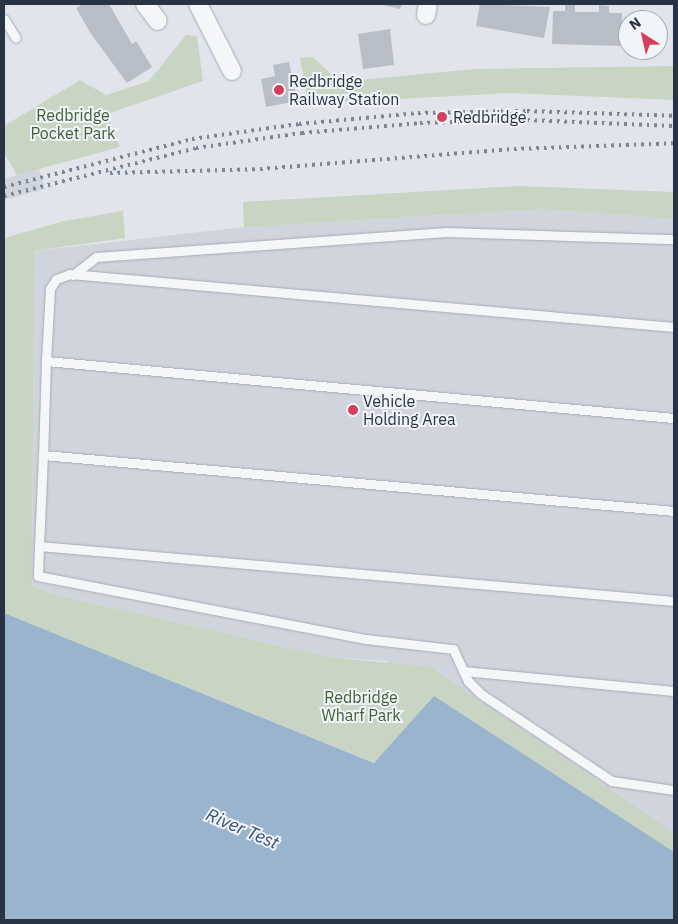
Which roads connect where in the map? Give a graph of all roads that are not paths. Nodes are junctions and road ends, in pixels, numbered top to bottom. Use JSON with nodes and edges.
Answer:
{"nodes":[{"id":1,"x":145,"y":4,"type":"edge"},
{"id":2,"x":198,"y":4,"type":"edge"},
{"id":3,"x":4,"y":19,"type":"edge"},
{"id":4,"x":158,"y":21,"type":"dead end"},
{"id":5,"x":16,"y":38,"type":"dead end"},
{"id":6,"x":232,"y":71,"type":"dead end"},
{"id":7,"x":674,"y":239,"type":"edge"},
{"id":8,"x":73,"y":275,"type":"junction"},
{"id":9,"x":674,"y":327,"type":"edge"},
{"id":10,"x":46,"y":361,"type":"junction"},
{"id":11,"x":674,"y":418,"type":"edge"},
{"id":12,"x":43,"y":455,"type":"junction"},
{"id":13,"x":674,"y":511,"type":"edge"},
{"id":14,"x":39,"y":546,"type":"junction"},
{"id":15,"x":674,"y":601,"type":"edge"},
{"id":16,"x":463,"y":671,"type":"junction"},
{"id":17,"x":674,"y":691,"type":"edge"},
{"id":18,"x":674,"y":790,"type":"edge"}],
"edges":[{"from":1,"to":4,"type":"street"},
{"from":2,"to":6,"type":"street"},
{"from":3,"to":5,"type":"lane"},
{"from":7,"to":8,"type":"lane"},
{"from":8,"to":9,"type":"lane"},
{"from":8,"to":10,"type":"lane"},
{"from":10,"to":11,"type":"lane"},
{"from":10,"to":12,"type":"lane"},
{"from":12,"to":13,"type":"lane"},
{"from":12,"to":14,"type":"lane"},
{"from":14,"to":15,"type":"lane"},
{"from":14,"to":16,"type":"lane"},
{"from":16,"to":17,"type":"lane"},
{"from":16,"to":18,"type":"lane"}]}
